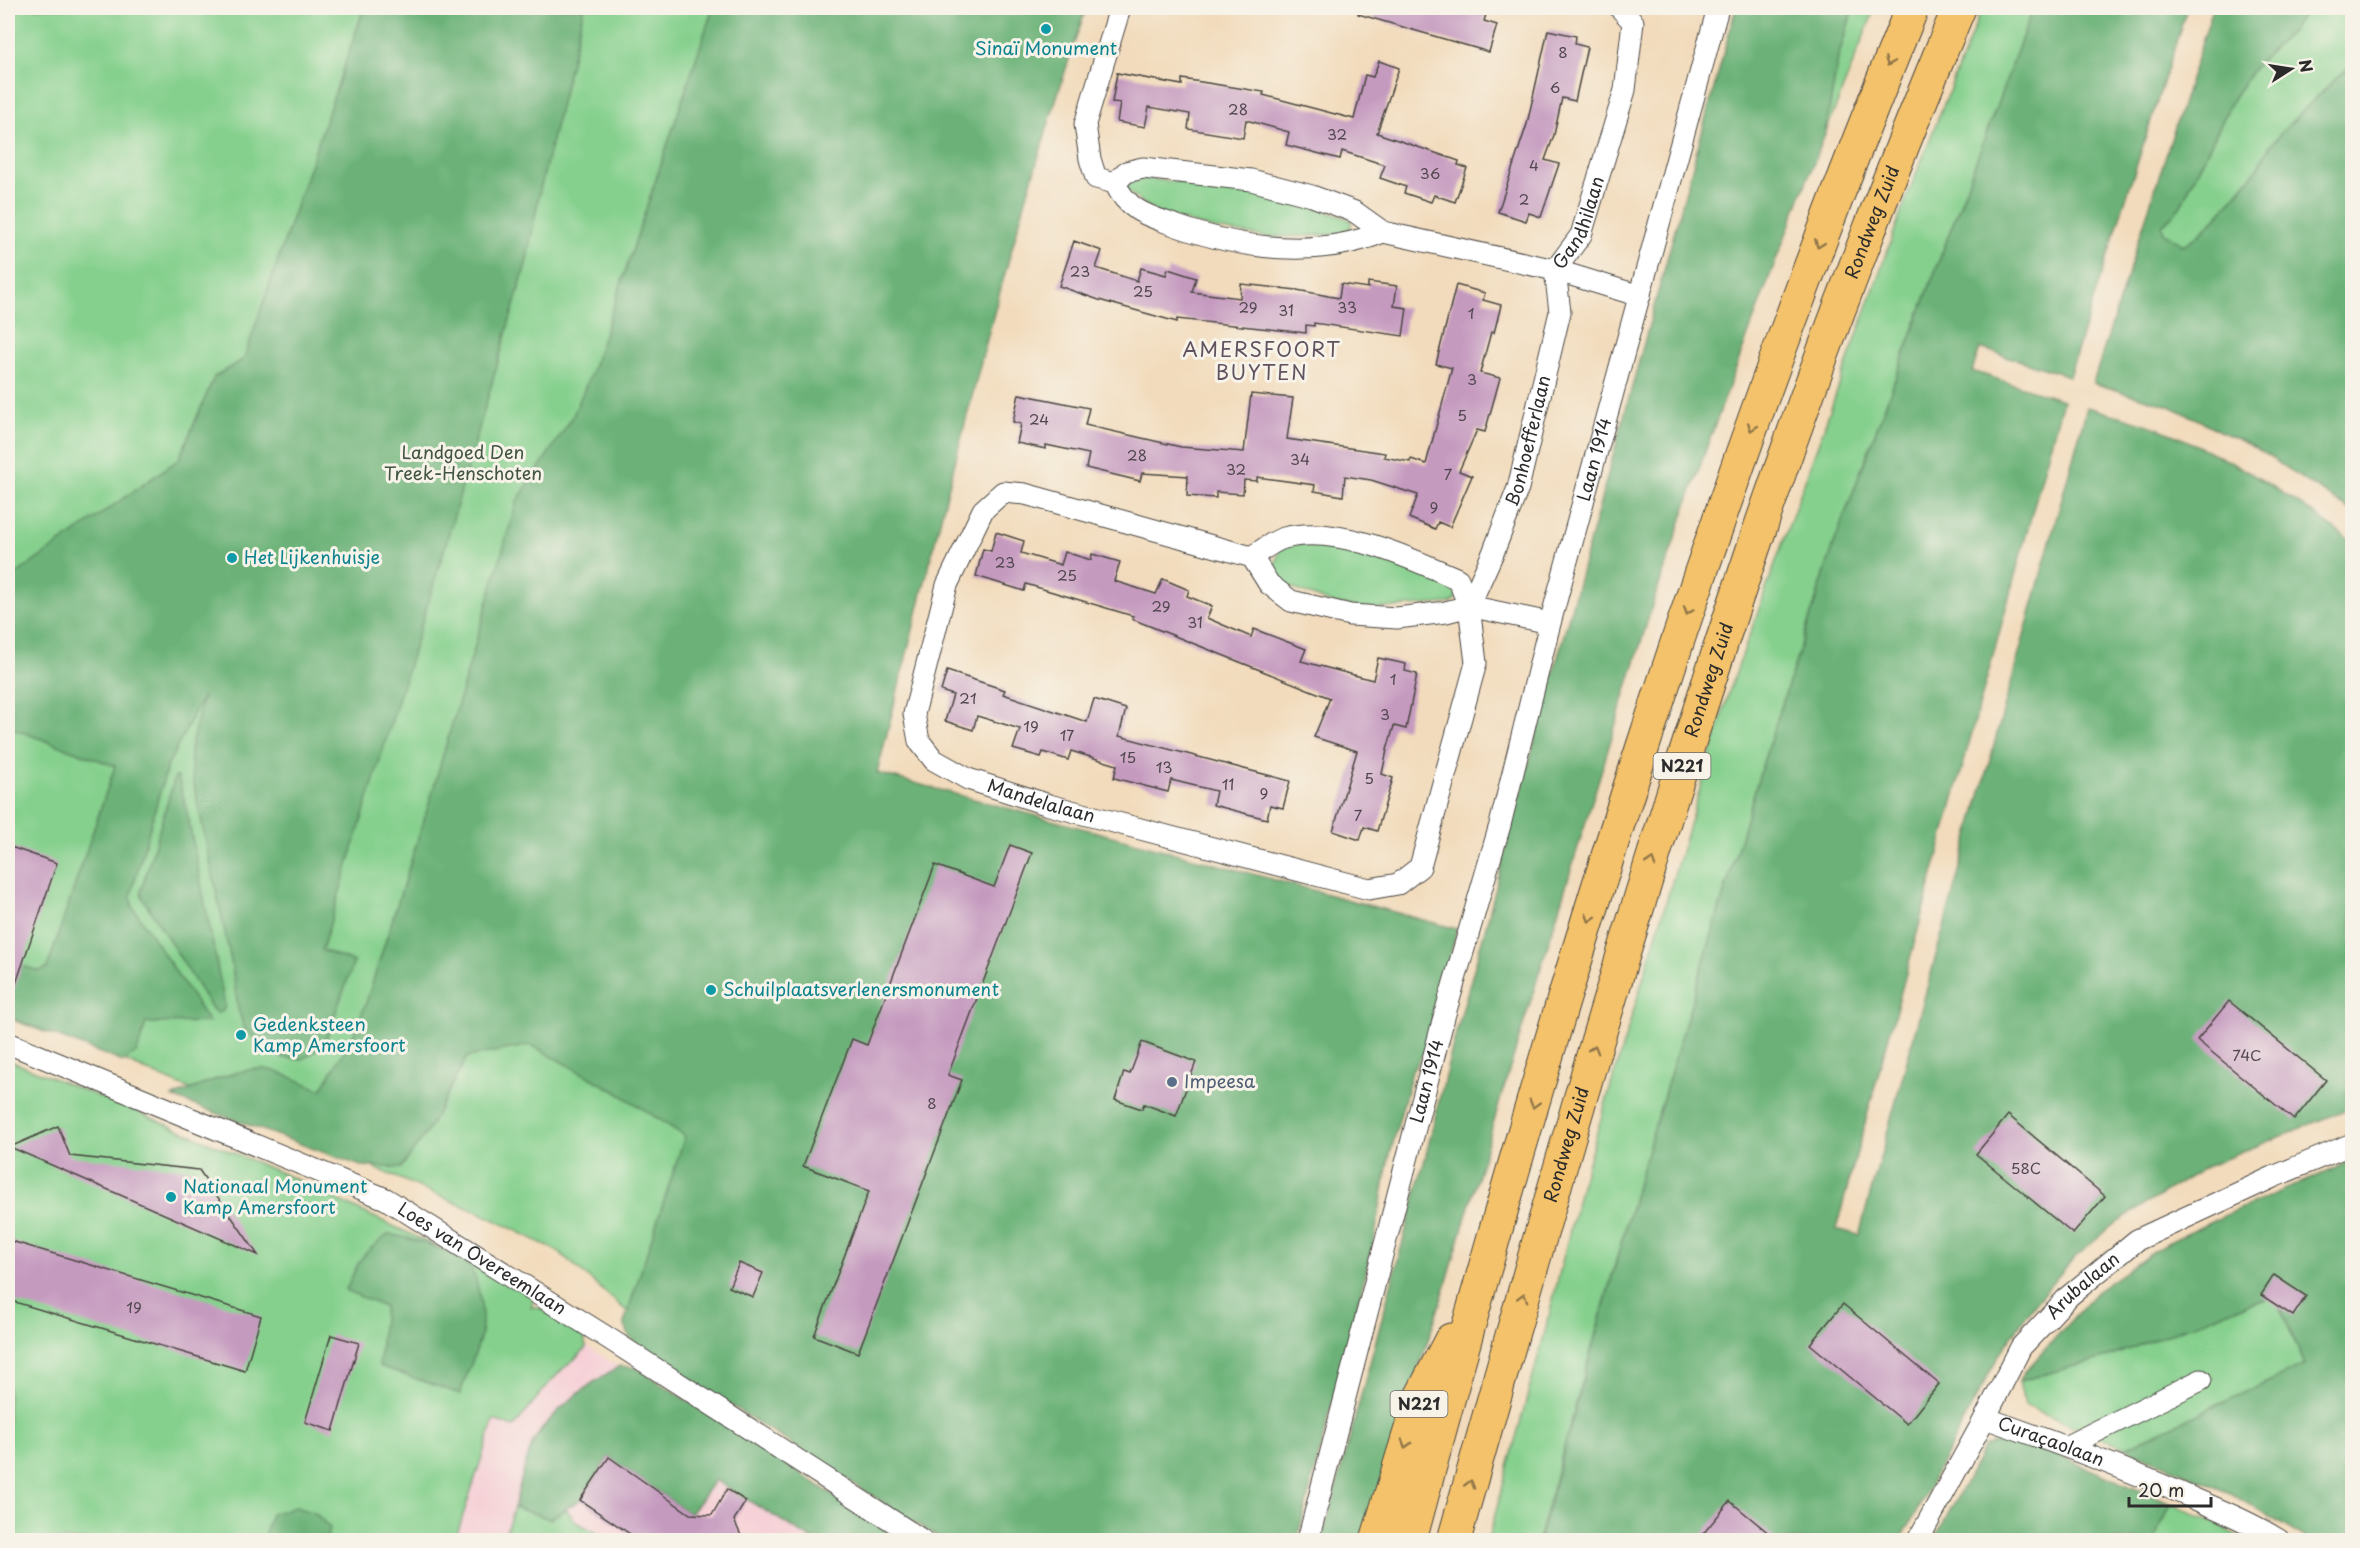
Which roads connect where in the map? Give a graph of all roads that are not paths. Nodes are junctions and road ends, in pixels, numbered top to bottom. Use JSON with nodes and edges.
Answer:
{"nodes":[{"id":1,"x":1120,"y":8,"type":"edge"},
{"id":2,"x":1620,"y":8,"type":"edge"},
{"id":3,"x":1718,"y":8,"type":"edge"},
{"id":4,"x":1912,"y":8,"type":"edge"},
{"id":5,"x":1959,"y":8,"type":"edge"},
{"id":6,"x":1115,"y":183,"type":"junction"},
{"id":7,"x":1383,"y":232,"type":"junction"},
{"id":8,"x":1555,"y":270,"type":"junction"},
{"id":9,"x":1640,"y":296,"type":"junction"},
{"id":10,"x":1252,"y":557,"type":"junction"},
{"id":11,"x":1469,"y":606,"type":"junction"},
{"id":12,"x":1550,"y":623,"type":"junction"},
{"id":13,"x":8,"y":1042,"type":"edge"},
{"id":14,"x":2352,"y":1144,"type":"edge"},
{"id":15,"x":1483,"y":1278,"type":"junction"},
{"id":16,"x":2201,"y":1380,"type":"dead end"},
{"id":17,"x":1985,"y":1418,"type":"junction"},
{"id":18,"x":2067,"y":1446,"type":"junction"},
{"id":19,"x":922,"y":1540,"type":"edge"},
{"id":20,"x":1308,"y":1540,"type":"edge"},
{"id":21,"x":1377,"y":1540,"type":"edge"},
{"id":22,"x":1410,"y":1540,"type":"edge"},
{"id":23,"x":1454,"y":1540,"type":"edge"},
{"id":24,"x":1918,"y":1540,"type":"edge"},
{"id":25,"x":2280,"y":1540,"type":"edge"}],
"edges":[{"from":1,"to":6,"type":"street"},
{"from":2,"to":8,"type":"street","name":"Gandhilaan"},
{"from":3,"to":9,"type":"street","name":"Laan 1914"},
{"from":4,"to":15,"type":"main road","number":"N221","one_way":true},
{"from":23,"to":5,"type":"main road","name":"Rondweg Zuid","number":"N221","one_way":true},
{"from":6,"to":7,"type":"street","name":"Gandhilaan"},
{"from":6,"to":7,"type":"street"},
{"from":7,"to":8,"type":"street","name":"Gandhilaan"},
{"from":8,"to":9,"type":"street"},
{"from":8,"to":11,"type":"street","name":"Bonhoefferlaan"},
{"from":9,"to":12,"type":"street","name":"Laan 1914"},
{"from":10,"to":11,"type":"street"},
{"from":10,"to":11,"type":"street","name":"Mandelalaan"},
{"from":10,"to":11,"type":"street","name":"Mandelalaan"},
{"from":11,"to":12,"type":"street"},
{"from":12,"to":20,"type":"street","name":"Laan 1914"},
{"from":13,"to":19,"type":"street","name":"Loes van Overeemlaan"},
{"from":14,"to":17,"type":"street","name":"Arubalaan"},
{"from":15,"to":21,"type":"main road","number":"N221","one_way":true},
{"from":15,"to":22,"type":"main road","number":"N221"},
{"from":16,"to":18,"type":"street"},
{"from":17,"to":18,"type":"street","name":"Curaçaolaan"},
{"from":17,"to":24,"type":"street","name":"Arubalaan"},
{"from":18,"to":25,"type":"street","name":"Curaçaolaan"}]}
